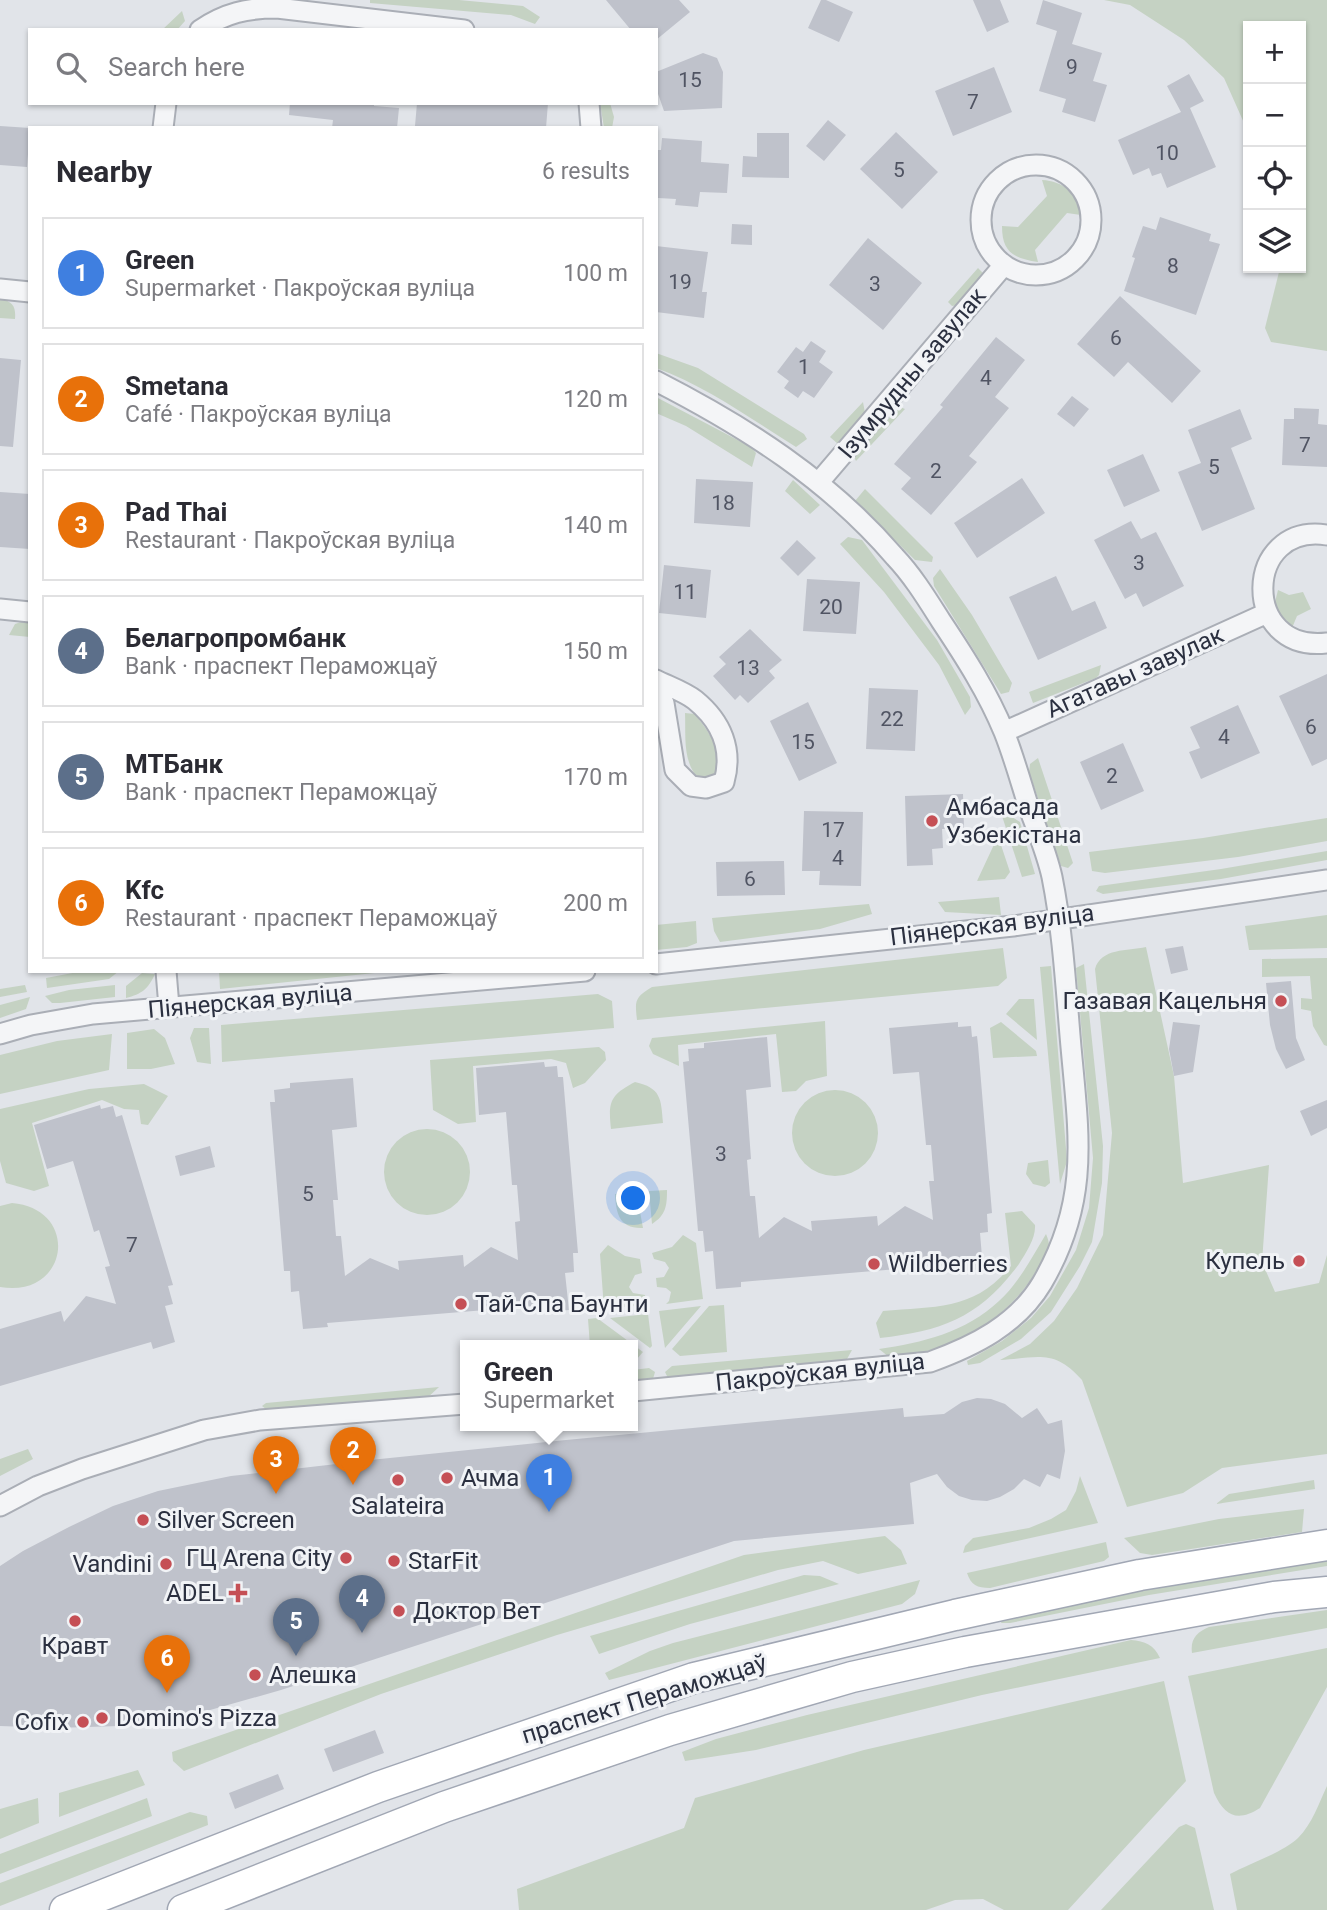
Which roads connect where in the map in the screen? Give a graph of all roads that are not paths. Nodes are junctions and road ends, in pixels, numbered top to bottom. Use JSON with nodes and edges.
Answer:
{"nodes":[{"id":1,"x":204,"y":28,"type":"edge"},
{"id":2,"x":447,"y":28,"type":"edge"},
{"id":3,"x":166,"y":105,"type":"edge"},
{"id":4,"x":589,"y":105,"type":"edge"},
{"id":5,"x":163,"y":126,"type":"edge"},
{"id":6,"x":591,"y":126,"type":"edge"},
{"id":7,"x":1004,"y":265,"type":"junction"},
{"id":8,"x":0,"y":289,"type":"edge"},
{"id":9,"x":28,"y":292,"type":"edge"},
{"id":10,"x":658,"y":382,"type":"edge"},
{"id":11,"x":819,"y":482,"type":"junction"},
{"id":12,"x":1327,"y":535,"type":"edge"},
{"id":13,"x":0,"y":610,"type":"edge"},
{"id":14,"x":28,"y":612,"type":"edge"},
{"id":15,"x":1267,"y":613,"type":"junction"},
{"id":16,"x":1327,"y":643,"type":"edge"},
{"id":17,"x":658,"y":681,"type":"edge"},
{"id":18,"x":658,"y":696,"type":"edge"},
{"id":19,"x":1004,"y":732,"type":"junction"},
{"id":20,"x":1327,"y":880,"type":"edge"},
{"id":21,"x":1058,"y":918,"type":"junction"},
{"id":22,"x":658,"y":964,"type":"edge"},
{"id":23,"x":166,"y":973,"type":"edge"},
{"id":24,"x":562,"y":973,"type":"edge"},
{"id":25,"x":169,"y":1007,"type":"junction"},
{"id":26,"x":0,"y":1034,"type":"edge"},
{"id":27,"x":638,"y":1391,"type":"edge"},
{"id":28,"x":460,"y":1404,"type":"edge"},
{"id":29,"x":0,"y":1506,"type":"edge"},
{"id":30,"x":1327,"y":1545,"type":"edge"},
{"id":31,"x":1327,"y":1591,"type":"edge"},
{"id":32,"x":65,"y":1910,"type":"edge"},
{"id":33,"x":183,"y":1910,"type":"edge"}],
"edges":[{"from":1,"to":2,"type":"street"},
{"from":3,"to":5,"type":"street"},
{"from":4,"to":6,"type":"street"},
{"from":7,"to":7,"type":"street","name":"Ізумрудны завулак"},
{"from":7,"to":11,"type":"street","name":"Ізумрудны завулак"},
{"from":8,"to":9,"type":"street"},
{"from":10,"to":11,"type":"street","name":"Пакроўская вуліца"},
{"from":11,"to":19,"type":"street","name":"Пакроўская вуліца"},
{"from":12,"to":15,"type":"street"},
{"from":13,"to":14,"type":"street"},
{"from":15,"to":16,"type":"street"},
{"from":15,"to":19,"type":"street","name":"Агатавы завулак"},
{"from":17,"to":18,"type":"street"},
{"from":19,"to":21,"type":"street","name":"Пакроўская вуліца"},
{"from":20,"to":21,"type":"street","name":"Піянерская вуліца"},
{"from":21,"to":22,"type":"street","name":"Піянерская вуліца"},
{"from":21,"to":27,"type":"street","name":"Пакроўская вуліца"},
{"from":23,"to":25,"type":"street"},
{"from":24,"to":25,"type":"street","name":"Піянерская вуліца"},
{"from":25,"to":26,"type":"street","name":"Піянерская вуліца"},
{"from":28,"to":29,"type":"street"},
{"from":30,"to":32,"type":"main road","name":"праспект Пераможцаў"},
{"from":31,"to":33,"type":"main road","name":"праспект Пераможцаў"}]}
